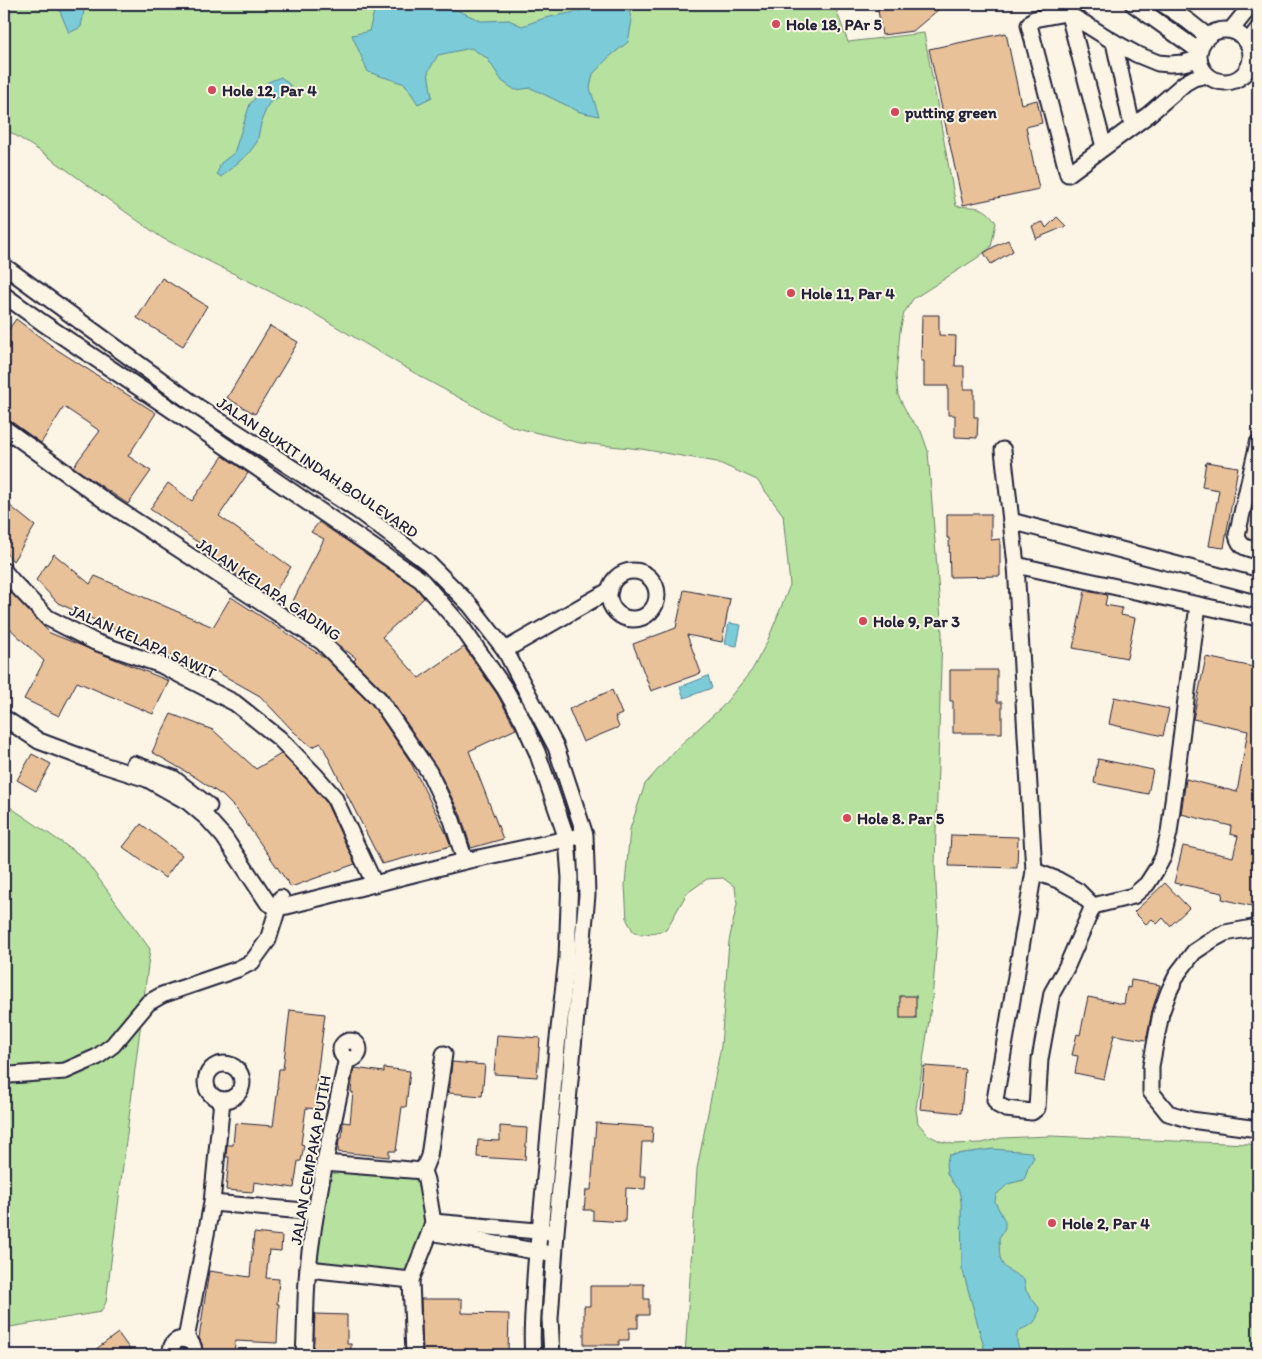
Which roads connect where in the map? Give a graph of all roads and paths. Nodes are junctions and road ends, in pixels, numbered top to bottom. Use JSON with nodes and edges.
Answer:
{"nodes":[{"id":1,"x":1133,"y":4,"type":"edge"},
{"id":2,"x":1163,"y":4,"type":"edge"},
{"id":3,"x":1252,"y":4,"type":"edge"},
{"id":4,"x":1069,"y":15,"type":"junction"},
{"id":5,"x":1258,"y":29,"type":"edge"},
{"id":6,"x":1231,"y":30,"type":"junction"},
{"id":7,"x":1207,"y":36,"type":"junction"},
{"id":8,"x":1114,"y":42,"type":"junction"},
{"id":9,"x":1248,"y":42,"type":"junction"},
{"id":10,"x":1199,"y":55,"type":"junction"},
{"id":11,"x":1207,"y":76,"type":"junction"},
{"id":12,"x":1132,"y":126,"type":"junction"},
{"id":13,"x":1104,"y":147,"type":"junction"},
{"id":14,"x":4,"y":266,"type":"edge"},
{"id":15,"x":4,"y":295,"type":"edge"},
{"id":16,"x":198,"y":407,"type":"junction"},
{"id":17,"x":187,"y":420,"type":"junction"},
{"id":18,"x":4,"y":428,"type":"edge"},
{"id":19,"x":1258,"y":443,"type":"edge"},
{"id":20,"x":1003,"y":450,"type":"dead end"},
{"id":21,"x":1011,"y":521,"type":"junction"},
{"id":22,"x":1258,"y":551,"type":"edge"},
{"id":23,"x":1016,"y":565,"type":"junction"},
{"id":24,"x":4,"y":571,"type":"edge"},
{"id":25,"x":1258,"y":586,"type":"edge"},
{"id":26,"x":610,"y":590,"type":"dead end"},
{"id":27,"x":1198,"y":605,"type":"junction"},
{"id":28,"x":1258,"y":618,"type":"edge"},
{"id":29,"x":505,"y":650,"type":"junction"},
{"id":30,"x":4,"y":706,"type":"edge"},
{"id":31,"x":4,"y":718,"type":"edge"},
{"id":32,"x":585,"y":835,"type":"junction"},
{"id":33,"x":567,"y":839,"type":"junction"},
{"id":34,"x":465,"y":862,"type":"junction"},
{"id":35,"x":1034,"y":871,"type":"junction"},
{"id":36,"x":374,"y":883,"type":"junction"},
{"id":37,"x":280,"y":902,"type":"junction"},
{"id":38,"x":1093,"y":906,"type":"junction"},
{"id":39,"x":1258,"y":927,"type":"edge"},
{"id":40,"x":444,"y":1054,"type":"dead end"},
{"id":41,"x":347,"y":1058,"type":"dead end"},
{"id":42,"x":4,"y":1074,"type":"edge"},
{"id":43,"x":222,"y":1100,"type":"dead end"},
{"id":44,"x":1258,"y":1129,"type":"edge"},
{"id":45,"x":324,"y":1163,"type":"junction"},
{"id":46,"x":423,"y":1171,"type":"junction"},
{"id":47,"x":212,"y":1203,"type":"junction"},
{"id":48,"x":316,"y":1212,"type":"junction"},
{"id":49,"x":432,"y":1227,"type":"junction"},
{"id":50,"x":540,"y":1231,"type":"junction"},
{"id":51,"x":556,"y":1232,"type":"junction"},
{"id":52,"x":536,"y":1252,"type":"junction"},
{"id":53,"x":555,"y":1254,"type":"junction"},
{"id":54,"x":308,"y":1269,"type":"junction"},
{"id":55,"x":411,"y":1280,"type":"junction"},
{"id":56,"x":186,"y":1339,"type":"junction"},
{"id":57,"x":172,"y":1355,"type":"edge"},
{"id":58,"x":192,"y":1355,"type":"edge"},
{"id":59,"x":304,"y":1355,"type":"edge"},
{"id":60,"x":414,"y":1355,"type":"edge"},
{"id":61,"x":533,"y":1355,"type":"edge"},
{"id":62,"x":552,"y":1355,"type":"edge"}],
"edges":[{"from":1,"to":10,"type":"street"},
{"from":2,"to":7,"type":"street"},
{"from":3,"to":6,"type":"street"},
{"from":4,"to":8,"type":"street"},
{"from":4,"to":13,"type":"street"},
{"from":4,"to":13,"type":"street"},
{"from":5,"to":9,"type":"street"},
{"from":6,"to":7,"type":"street"},
{"from":6,"to":9,"type":"street"},
{"from":7,"to":10,"type":"street"},
{"from":8,"to":10,"type":"street"},
{"from":8,"to":12,"type":"street"},
{"from":9,"to":11,"type":"street"},
{"from":10,"to":11,"type":"street"},
{"from":11,"to":12,"type":"street"},
{"from":12,"to":13,"type":"street"},
{"from":14,"to":16,"type":"street","name":"JALAN BUKIT INDAH BOULEVARD"},
{"from":15,"to":17,"type":"street"},
{"from":16,"to":17,"type":"street"},
{"from":16,"to":29,"type":"street","name":"JALAN BUKIT INDAH BOULEVARD"},
{"from":17,"to":33,"type":"street"},
{"from":18,"to":34,"type":"street","name":"JALAN KELAPA GADING"},
{"from":19,"to":22,"type":"street"},
{"from":20,"to":21,"type":"street"},
{"from":21,"to":23,"type":"street"},
{"from":21,"to":25,"type":"street"},
{"from":23,"to":27,"type":"street"},
{"from":23,"to":35,"type":"street"},
{"from":24,"to":36,"type":"street","name":"JALAN KELAPA SAWIT"},
{"from":26,"to":29,"type":"street"},
{"from":27,"to":28,"type":"street"},
{"from":27,"to":38,"type":"street"},
{"from":29,"to":32,"type":"street","name":"JALAN BUKIT INDAH BOULEVARD"},
{"from":30,"to":37,"type":"street"},
{"from":31,"to":37,"type":"street"},
{"from":32,"to":33,"type":"street"},
{"from":32,"to":51,"type":"street","name":"JALAN BUKIT INDAH BOULEVARD"},
{"from":33,"to":34,"type":"street"},
{"from":33,"to":50,"type":"street"},
{"from":34,"to":36,"type":"street"},
{"from":35,"to":38,"type":"street"},
{"from":35,"to":38,"type":"street"},
{"from":36,"to":37,"type":"street"},
{"from":37,"to":42,"type":"street"},
{"from":39,"to":44,"type":"street"},
{"from":40,"to":46,"type":"street"},
{"from":41,"to":45,"type":"street","name":"JALAN CEMPAKA PUTIH"},
{"from":43,"to":47,"type":"street"},
{"from":45,"to":46,"type":"street"},
{"from":45,"to":48,"type":"street","name":"JALAN CEMPAKA PUTIH"},
{"from":46,"to":49,"type":"street"},
{"from":47,"to":48,"type":"street"},
{"from":47,"to":56,"type":"street"},
{"from":48,"to":54,"type":"street","name":"JALAN CEMPAKA PUTIH"},
{"from":49,"to":50,"type":"street"},
{"from":49,"to":52,"type":"street"},
{"from":49,"to":55,"type":"street"},
{"from":50,"to":51,"type":"street"},
{"from":50,"to":52,"type":"street"},
{"from":51,"to":53,"type":"street","name":"JALAN BUKIT INDAH BOULEVARD"},
{"from":52,"to":53,"type":"street"},
{"from":52,"to":61,"type":"street"},
{"from":53,"to":62,"type":"street","name":"JALAN BUKIT INDAH BOULEVARD"},
{"from":54,"to":55,"type":"street"},
{"from":54,"to":59,"type":"street","name":"JALAN CEMPAKA PUTIH"},
{"from":55,"to":60,"type":"street"},
{"from":56,"to":57,"type":"street"},
{"from":56,"to":58,"type":"street"}]}
